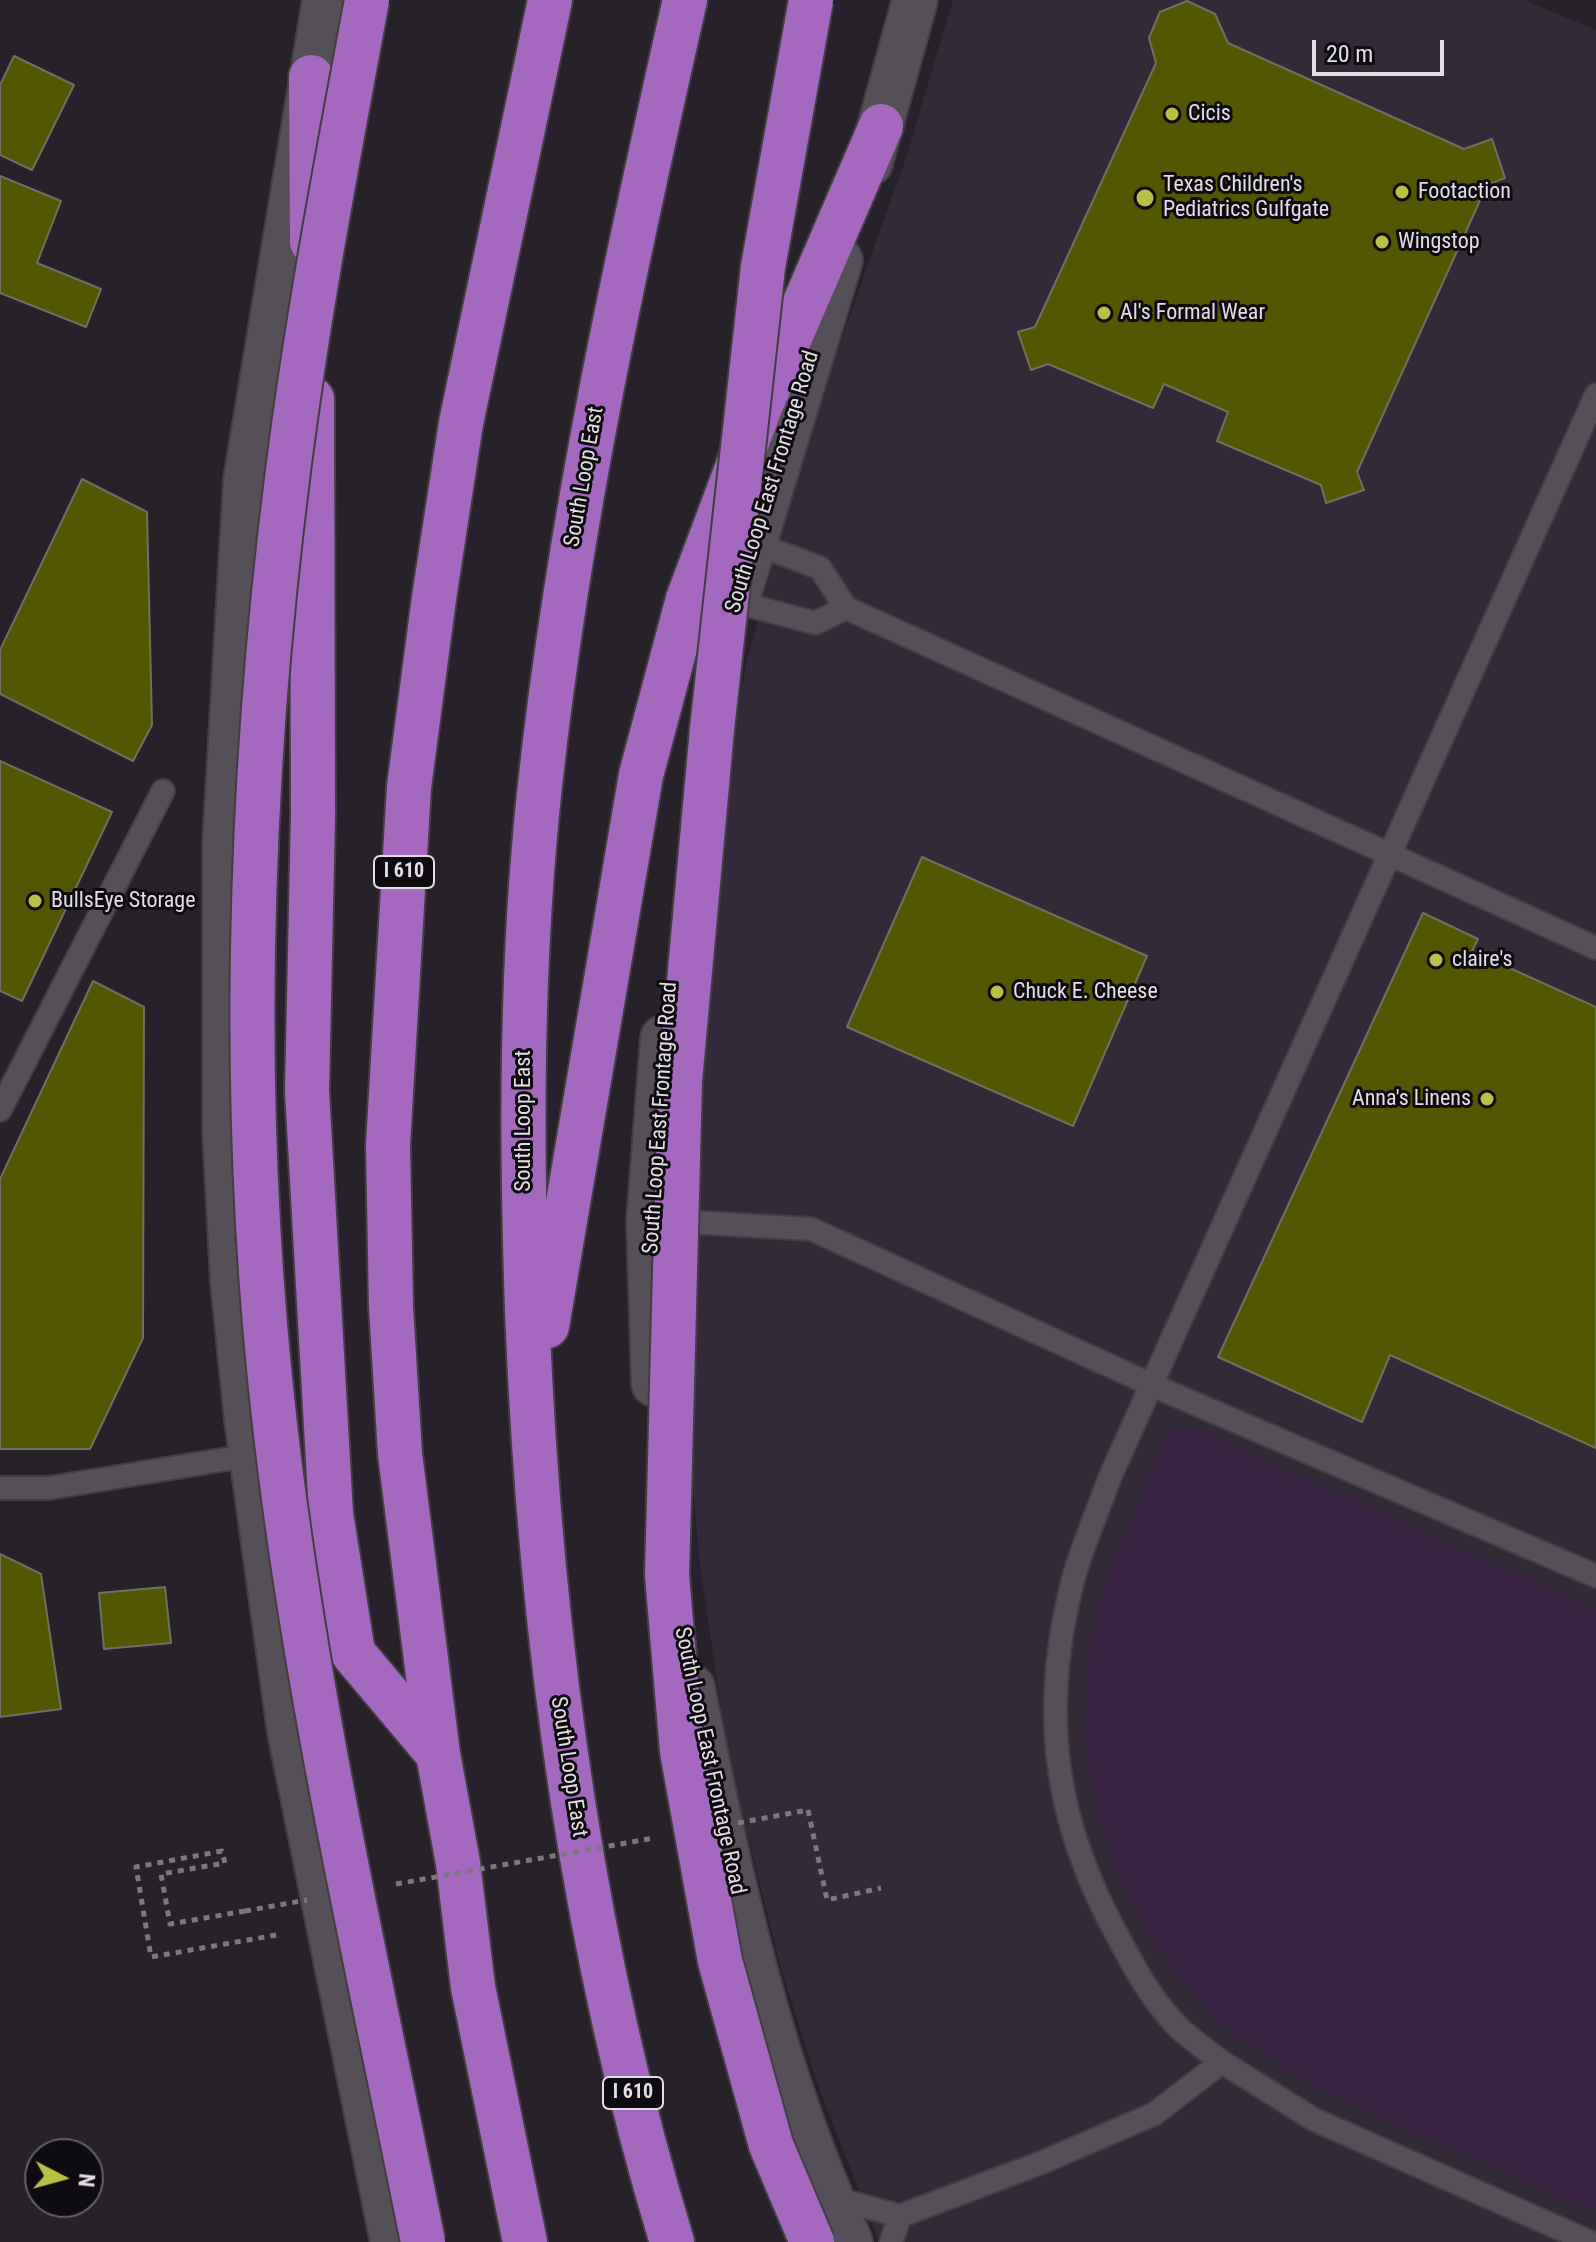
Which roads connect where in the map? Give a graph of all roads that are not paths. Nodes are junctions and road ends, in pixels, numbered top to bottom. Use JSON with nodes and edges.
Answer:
{"nodes":[{"id":1,"x":325,"y":0,"type":"edge"},
{"id":2,"x":367,"y":0,"type":"edge"},
{"id":3,"x":550,"y":0,"type":"edge"},
{"id":4,"x":685,"y":0,"type":"edge"},
{"id":5,"x":811,"y":0,"type":"edge"},
{"id":6,"x":915,"y":0,"type":"edge"},
{"id":7,"x":311,"y":77,"type":"junction"},
{"id":8,"x":881,"y":126,"type":"junction"},
{"id":9,"x":1596,"y":395,"type":"edge"},
{"id":10,"x":754,"y":543,"type":"junction"},
{"id":11,"x":736,"y":602,"type":"junction"},
{"id":12,"x":846,"y":608,"type":"junction"},
{"id":13,"x":163,"y":791,"type":"dead end"},
{"id":14,"x":1387,"y":855,"type":"junction"},
{"id":15,"x":1596,"y":948,"type":"edge"},
{"id":16,"x":0,"y":1110,"type":"edge"},
{"id":17,"x":649,"y":1221,"type":"junction"},
{"id":18,"x":1154,"y":1386,"type":"junction"},
{"id":19,"x":531,"y":1415,"type":"junction"},
{"id":20,"x":252,"y":1455,"type":"junction"},
{"id":21,"x":0,"y":1488,"type":"edge"},
{"id":22,"x":1596,"y":1576,"type":"edge"},
{"id":23,"x":438,"y":1754,"type":"junction"},
{"id":24,"x":1222,"y":2062,"type":"junction"},
{"id":25,"x":829,"y":2197,"type":"junction"},
{"id":26,"x":900,"y":2216,"type":"junction"},
{"id":27,"x":393,"y":2242,"type":"edge"},
{"id":28,"x":423,"y":2242,"type":"edge"},
{"id":29,"x":525,"y":2242,"type":"edge"},
{"id":30,"x":672,"y":2242,"type":"edge"},
{"id":31,"x":812,"y":2242,"type":"edge"},
{"id":32,"x":850,"y":2242,"type":"edge"},
{"id":33,"x":891,"y":2242,"type":"edge"},
{"id":34,"x":1590,"y":2242,"type":"edge"}],
"edges":[{"from":1,"to":7,"type":"main road"},
{"from":2,"to":28,"type":"highway","bridge":true},
{"from":3,"to":23,"type":"highway","number":"I 610"},
{"from":4,"to":19,"type":"highway","name":"South Loop East","number":"I 610"},
{"from":5,"to":31,"type":"highway","bridge":true},
{"from":6,"to":8,"type":"main road","name":"South Loop East Frontage Road"},
{"from":7,"to":20,"type":"main road"},
{"from":7,"to":23,"type":"highway"},
{"from":8,"to":10,"type":"main road","name":"South Loop East Frontage Road"},
{"from":8,"to":19,"type":"highway"},
{"from":9,"to":14,"type":"lane"},
{"from":10,"to":11,"type":"main road","name":"South Loop East Frontage Road"},
{"from":10,"to":12,"type":"lane"},
{"from":11,"to":12,"type":"lane"},
{"from":11,"to":17,"type":"main road","name":"South Loop East Frontage Road"},
{"from":12,"to":14,"type":"lane"},
{"from":13,"to":16,"type":"lane"},
{"from":14,"to":15,"type":"lane"},
{"from":14,"to":18,"type":"lane"},
{"from":17,"to":18,"type":"lane"},
{"from":17,"to":25,"type":"main road","name":"South Loop East Frontage Road"},
{"from":18,"to":22,"type":"lane"},
{"from":18,"to":24,"type":"lane"},
{"from":19,"to":30,"type":"highway","name":"South Loop East","number":"I 610"},
{"from":20,"to":21,"type":"lane"},
{"from":20,"to":27,"type":"main road"},
{"from":23,"to":29,"type":"highway","number":"I 610"},
{"from":24,"to":26,"type":"lane"},
{"from":24,"to":34,"type":"lane"},
{"from":25,"to":26,"type":"lane"},
{"from":25,"to":32,"type":"main road","name":"South Loop East Frontage Road"},
{"from":26,"to":33,"type":"lane"}]}
